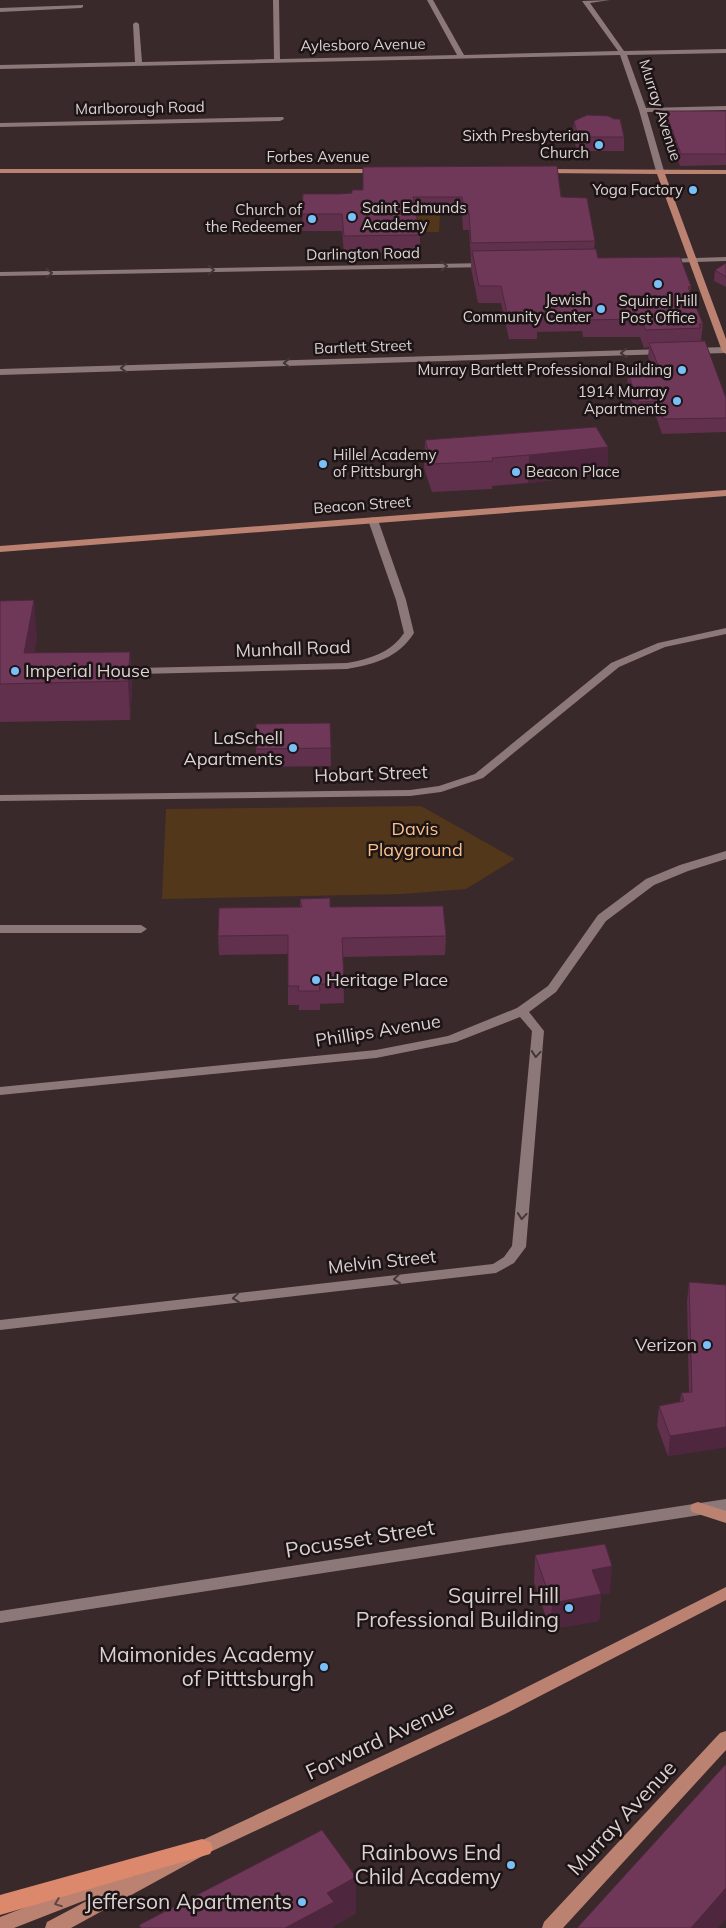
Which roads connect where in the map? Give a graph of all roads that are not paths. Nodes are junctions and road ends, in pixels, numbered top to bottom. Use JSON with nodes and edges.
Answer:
{"nodes":[{"id":1,"x":276,"y":0,"type":"edge"},
{"id":2,"x":430,"y":0,"type":"edge"},
{"id":3,"x":585,"y":0,"type":"edge"},
{"id":4,"x":607,"y":0,"type":"edge"},
{"id":5,"x":81,"y":6,"type":"dead end"},
{"id":6,"x":0,"y":10,"type":"edge"},
{"id":7,"x":136,"y":24,"type":"dead end"},
{"id":8,"x":726,"y":51,"type":"edge"},
{"id":9,"x":623,"y":54,"type":"junction"},
{"id":10,"x":462,"y":57,"type":"junction"},
{"id":11,"x":277,"y":61,"type":"junction"},
{"id":12,"x":139,"y":64,"type":"junction"},
{"id":13,"x":0,"y":67,"type":"edge"},
{"id":14,"x":726,"y":108,"type":"edge"},
{"id":15,"x":643,"y":110,"type":"junction"},
{"id":16,"x":280,"y":119,"type":"dead end"},
{"id":17,"x":0,"y":125,"type":"edge"},
{"id":18,"x":0,"y":171,"type":"edge"},
{"id":19,"x":390,"y":171,"type":"edge"},
{"id":20,"x":536,"y":171,"type":"edge"},
{"id":21,"x":660,"y":172,"type":"junction"},
{"id":22,"x":726,"y":172,"type":"edge"},
{"id":23,"x":726,"y":259,"type":"edge"},
{"id":24,"x":694,"y":260,"type":"junction"},
{"id":25,"x":659,"y":261,"type":"edge"},
{"id":26,"x":497,"y":264,"type":"edge"},
{"id":27,"x":0,"y":274,"type":"edge"},
{"id":28,"x":726,"y":350,"type":"edge"},
{"id":29,"x":0,"y":372,"type":"edge"},
{"id":30,"x":726,"y":493,"type":"edge"},
{"id":31,"x":373,"y":520,"type":"junction"},
{"id":32,"x":0,"y":549,"type":"edge"},
{"id":33,"x":726,"y":631,"type":"edge"},
{"id":34,"x":138,"y":671,"type":"dead end"},
{"id":35,"x":0,"y":798,"type":"edge"},
{"id":36,"x":726,"y":855,"type":"edge"},
{"id":37,"x":0,"y":929,"type":"edge"},
{"id":38,"x":141,"y":929,"type":"dead end"},
{"id":39,"x":522,"y":1011,"type":"junction"},
{"id":40,"x":0,"y":1091,"type":"edge"},
{"id":41,"x":0,"y":1325,"type":"edge"},
{"id":42,"x":726,"y":1505,"type":"edge"},
{"id":43,"x":698,"y":1508,"type":"junction"},
{"id":44,"x":726,"y":1517,"type":"edge"},
{"id":45,"x":726,"y":1593,"type":"edge"},
{"id":46,"x":0,"y":1617,"type":"edge"},
{"id":47,"x":726,"y":1738,"type":"edge"},
{"id":48,"x":202,"y":1848,"type":"junction"},
{"id":49,"x":0,"y":1905,"type":"edge"},
{"id":50,"x":0,"y":1925,"type":"edge"},
{"id":51,"x":54,"y":1928,"type":"edge"},
{"id":52,"x":551,"y":1928,"type":"edge"}],
"edges":[{"from":1,"to":11,"type":"street"},
{"from":2,"to":10,"type":"street"},
{"from":3,"to":4,"type":"street"},
{"from":3,"to":9,"type":"street","name":"Murray Avenue"},
{"from":5,"to":6,"type":"street"},
{"from":7,"to":12,"type":"street"},
{"from":8,"to":9,"type":"street","name":"Aylesboro Avenue"},
{"from":9,"to":10,"type":"street","name":"Aylesboro Avenue"},
{"from":9,"to":15,"type":"street","name":"Murray Avenue"},
{"from":10,"to":11,"type":"street","name":"Aylesboro Avenue"},
{"from":11,"to":12,"type":"street","name":"Aylesboro Avenue"},
{"from":12,"to":13,"type":"street","name":"Aylesboro Avenue"},
{"from":14,"to":15,"type":"street"},
{"from":15,"to":21,"type":"street","name":"Murray Avenue"},
{"from":16,"to":17,"type":"street","name":"Marlborough Road"},
{"from":18,"to":19,"type":"main road","name":"Forbes Avenue"},
{"from":20,"to":21,"type":"main road"},
{"from":21,"to":22,"type":"main road"},
{"from":21,"to":24,"type":"main road","name":"Murray Avenue"},
{"from":23,"to":24,"type":"street"},
{"from":24,"to":25,"type":"street"},
{"from":24,"to":28,"type":"main road","name":"Murray Avenue"},
{"from":27,"to":26,"type":"street","name":"Darlington Road","one_way":true},
{"from":28,"to":29,"type":"street","name":"Bartlett Street","one_way":true},
{"from":30,"to":31,"type":"main road","name":"Beacon Street"},
{"from":31,"to":32,"type":"main road","name":"Beacon Street"},
{"from":31,"to":34,"type":"street","name":"Munhall Road"},
{"from":33,"to":35,"type":"street","name":"Hobart Street"},
{"from":36,"to":39,"type":"street","name":"Phillips Avenue"},
{"from":37,"to":38,"type":"street"},
{"from":39,"to":40,"type":"street","name":"Phillips Avenue"},
{"from":39,"to":41,"type":"street","name":"Melvin Street","one_way":true},
{"from":42,"to":43,"type":"street","name":"Pocusset Street"},
{"from":43,"to":44,"type":"main road"},
{"from":43,"to":46,"type":"street","name":"Pocusset Street"},
{"from":45,"to":48,"type":"main road","name":"Forward Avenue"},
{"from":47,"to":52,"type":"main road","name":"Murray Avenue"},
{"from":48,"to":49,"type":"highway"},
{"from":48,"to":50,"type":"main road","one_way":true},
{"from":48,"to":51,"type":"main road","name":"Forward Avenue"}]}
